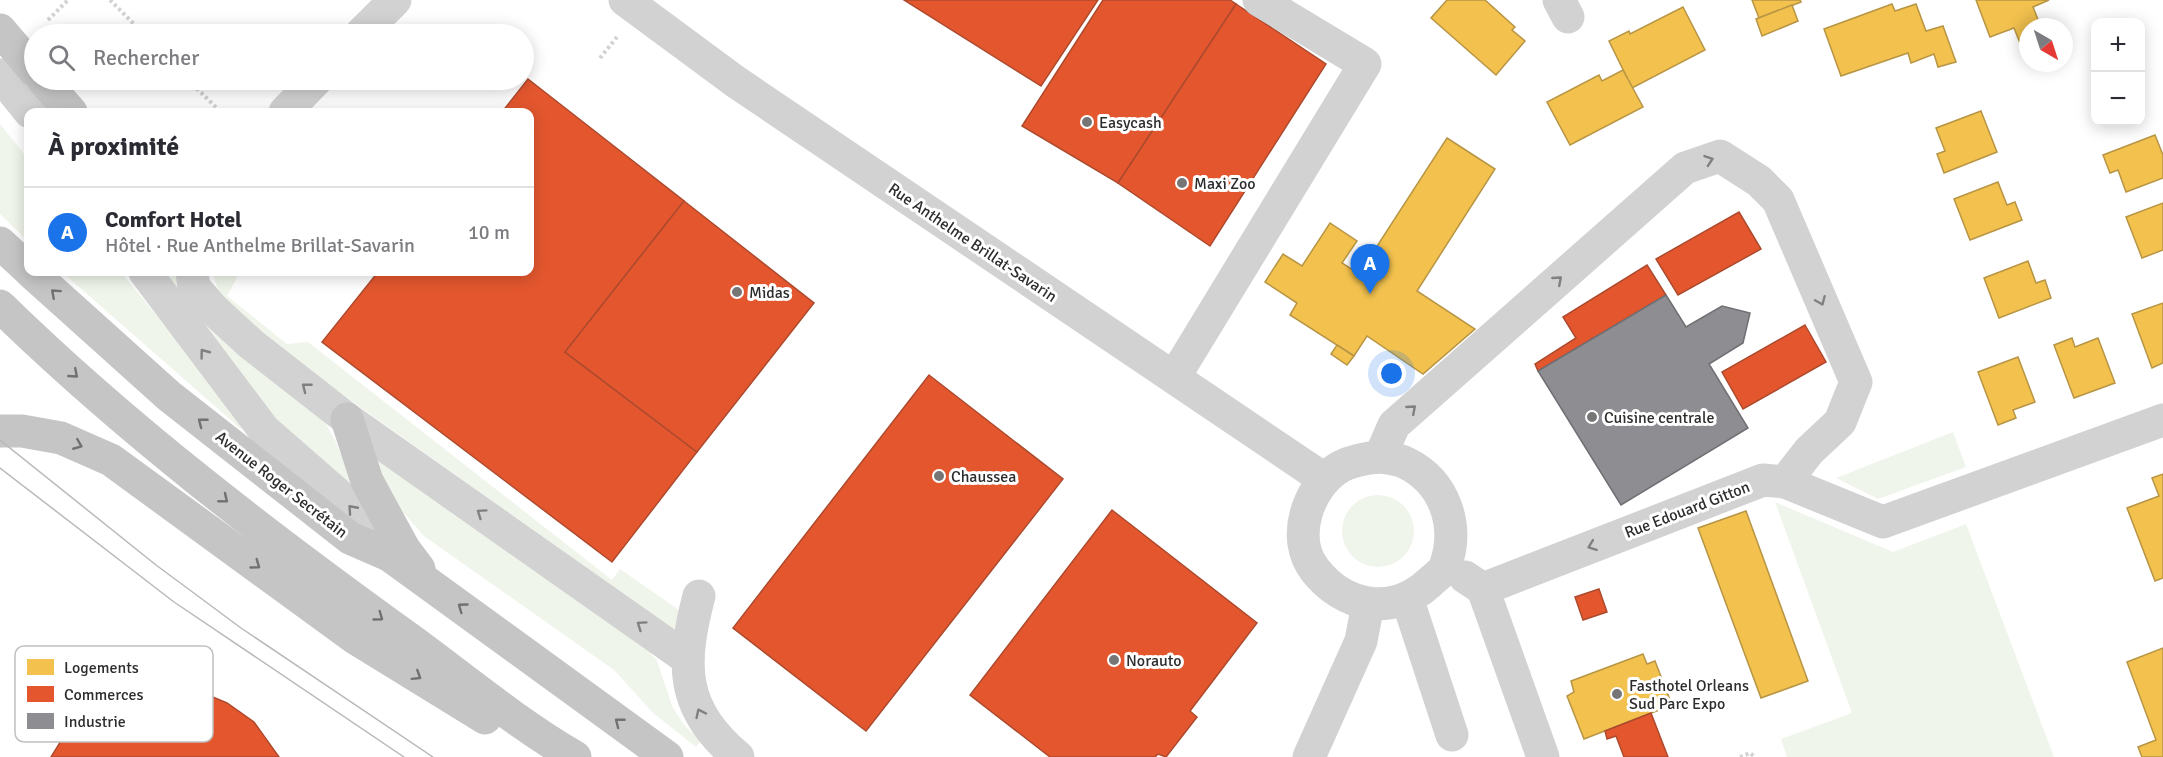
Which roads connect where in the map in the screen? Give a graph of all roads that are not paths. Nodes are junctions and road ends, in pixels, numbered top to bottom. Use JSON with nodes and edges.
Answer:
{"nodes":[{"id":1,"x":395,"y":0,"type":"edge"},
{"id":2,"x":625,"y":0,"type":"edge"},
{"id":3,"x":1259,"y":0,"type":"edge"},
{"id":4,"x":371,"y":24,"type":"edge"},
{"id":5,"x":0,"y":30,"type":"edge"},
{"id":6,"x":24,"y":58,"type":"edge"},
{"id":7,"x":0,"y":75,"type":"edge"},
{"id":8,"x":52,"y":90,"type":"edge"},
{"id":9,"x":306,"y":90,"type":"edge"},
{"id":10,"x":27,"y":108,"type":"edge"},
{"id":11,"x":68,"y":108,"type":"edge"},
{"id":12,"x":289,"y":108,"type":"edge"},
{"id":13,"x":0,"y":243,"type":"edge"},
{"id":14,"x":24,"y":265,"type":"edge"},
{"id":15,"x":37,"y":276,"type":"edge"},
{"id":16,"x":148,"y":276,"type":"edge"},
{"id":17,"x":192,"y":276,"type":"edge"},
{"id":18,"x":0,"y":306,"type":"edge"},
{"id":19,"x":1175,"y":376,"type":"junction"},
{"id":20,"x":347,"y":419,"type":"junction"},
{"id":21,"x":2163,"y":420,"type":"edge"},
{"id":22,"x":0,"y":431,"type":"edge"},
{"id":23,"x":1380,"y":457,"type":"junction"},
{"id":24,"x":1324,"y":479,"type":"junction"},
{"id":25,"x":1785,"y":482,"type":"junction"},
{"id":26,"x":389,"y":555,"type":"junction"},
{"id":27,"x":1444,"y":569,"type":"junction"},
{"id":28,"x":431,"y":585,"type":"junction"},
{"id":29,"x":1483,"y":590,"type":"junction"},
{"id":30,"x":699,"y":596,"type":"dead end"},
{"id":31,"x":1407,"y":598,"type":"junction"},
{"id":32,"x":1368,"y":604,"type":"junction"},
{"id":33,"x":688,"y":658,"type":"junction"},
{"id":34,"x":1452,"y":735,"type":"dead end"},
{"id":35,"x":550,"y":757,"type":"edge"},
{"id":36,"x":574,"y":757,"type":"edge"},
{"id":37,"x":666,"y":757,"type":"edge"},
{"id":38,"x":738,"y":757,"type":"edge"},
{"id":39,"x":1309,"y":757,"type":"edge"},
{"id":40,"x":1543,"y":757,"type":"edge"}],
"edges":[{"from":1,"to":4,"type":"street"},
{"from":2,"to":19,"type":"street","name":"Rue Anthelme Brillat-Savarin"},
{"from":3,"to":19,"type":"street"},
{"from":5,"to":6,"type":"main road"},
{"from":7,"to":10,"type":"street"},
{"from":8,"to":11,"type":"main road"},
{"from":9,"to":12,"type":"street"},
{"from":13,"to":14,"type":"main road","name":"Avenue Roger Secrétain"},
{"from":26,"to":15,"type":"main road","name":"Avenue Roger Secrétain","one_way":true},
{"from":26,"to":16,"type":"street","one_way":true},
{"from":20,"to":17,"type":"street","one_way":true},
{"from":18,"to":36,"type":"main road","one_way":true},
{"from":19,"to":24,"type":"street","name":"Rue Anthelme Brillat-Savarin"},
{"from":20,"to":28,"type":"main road"},
{"from":33,"to":20,"type":"street","one_way":true},
{"from":21,"to":25,"type":"street","name":"Rue Edouard Gitton"},
{"from":22,"to":35,"type":"main road","one_way":true},
{"from":23,"to":24,"type":"street"},
{"from":23,"to":25,"type":"street","one_way":true},
{"from":23,"to":27,"type":"street"},
{"from":24,"to":32,"type":"street"},
{"from":25,"to":29,"type":"street","name":"Rue Edouard Gitton","one_way":true},
{"from":26,"to":28,"type":"main road","name":"Avenue Roger Secrétain"},
{"from":27,"to":29,"type":"street"},
{"from":27,"to":31,"type":"street"},
{"from":37,"to":28,"type":"main road","name":"Avenue Roger Secrétain","one_way":true},
{"from":29,"to":40,"type":"street"},
{"from":30,"to":33,"type":"street"},
{"from":31,"to":32,"type":"street"},
{"from":31,"to":34,"type":"street"},
{"from":32,"to":39,"type":"street"},
{"from":38,"to":33,"type":"street","one_way":true}]}
